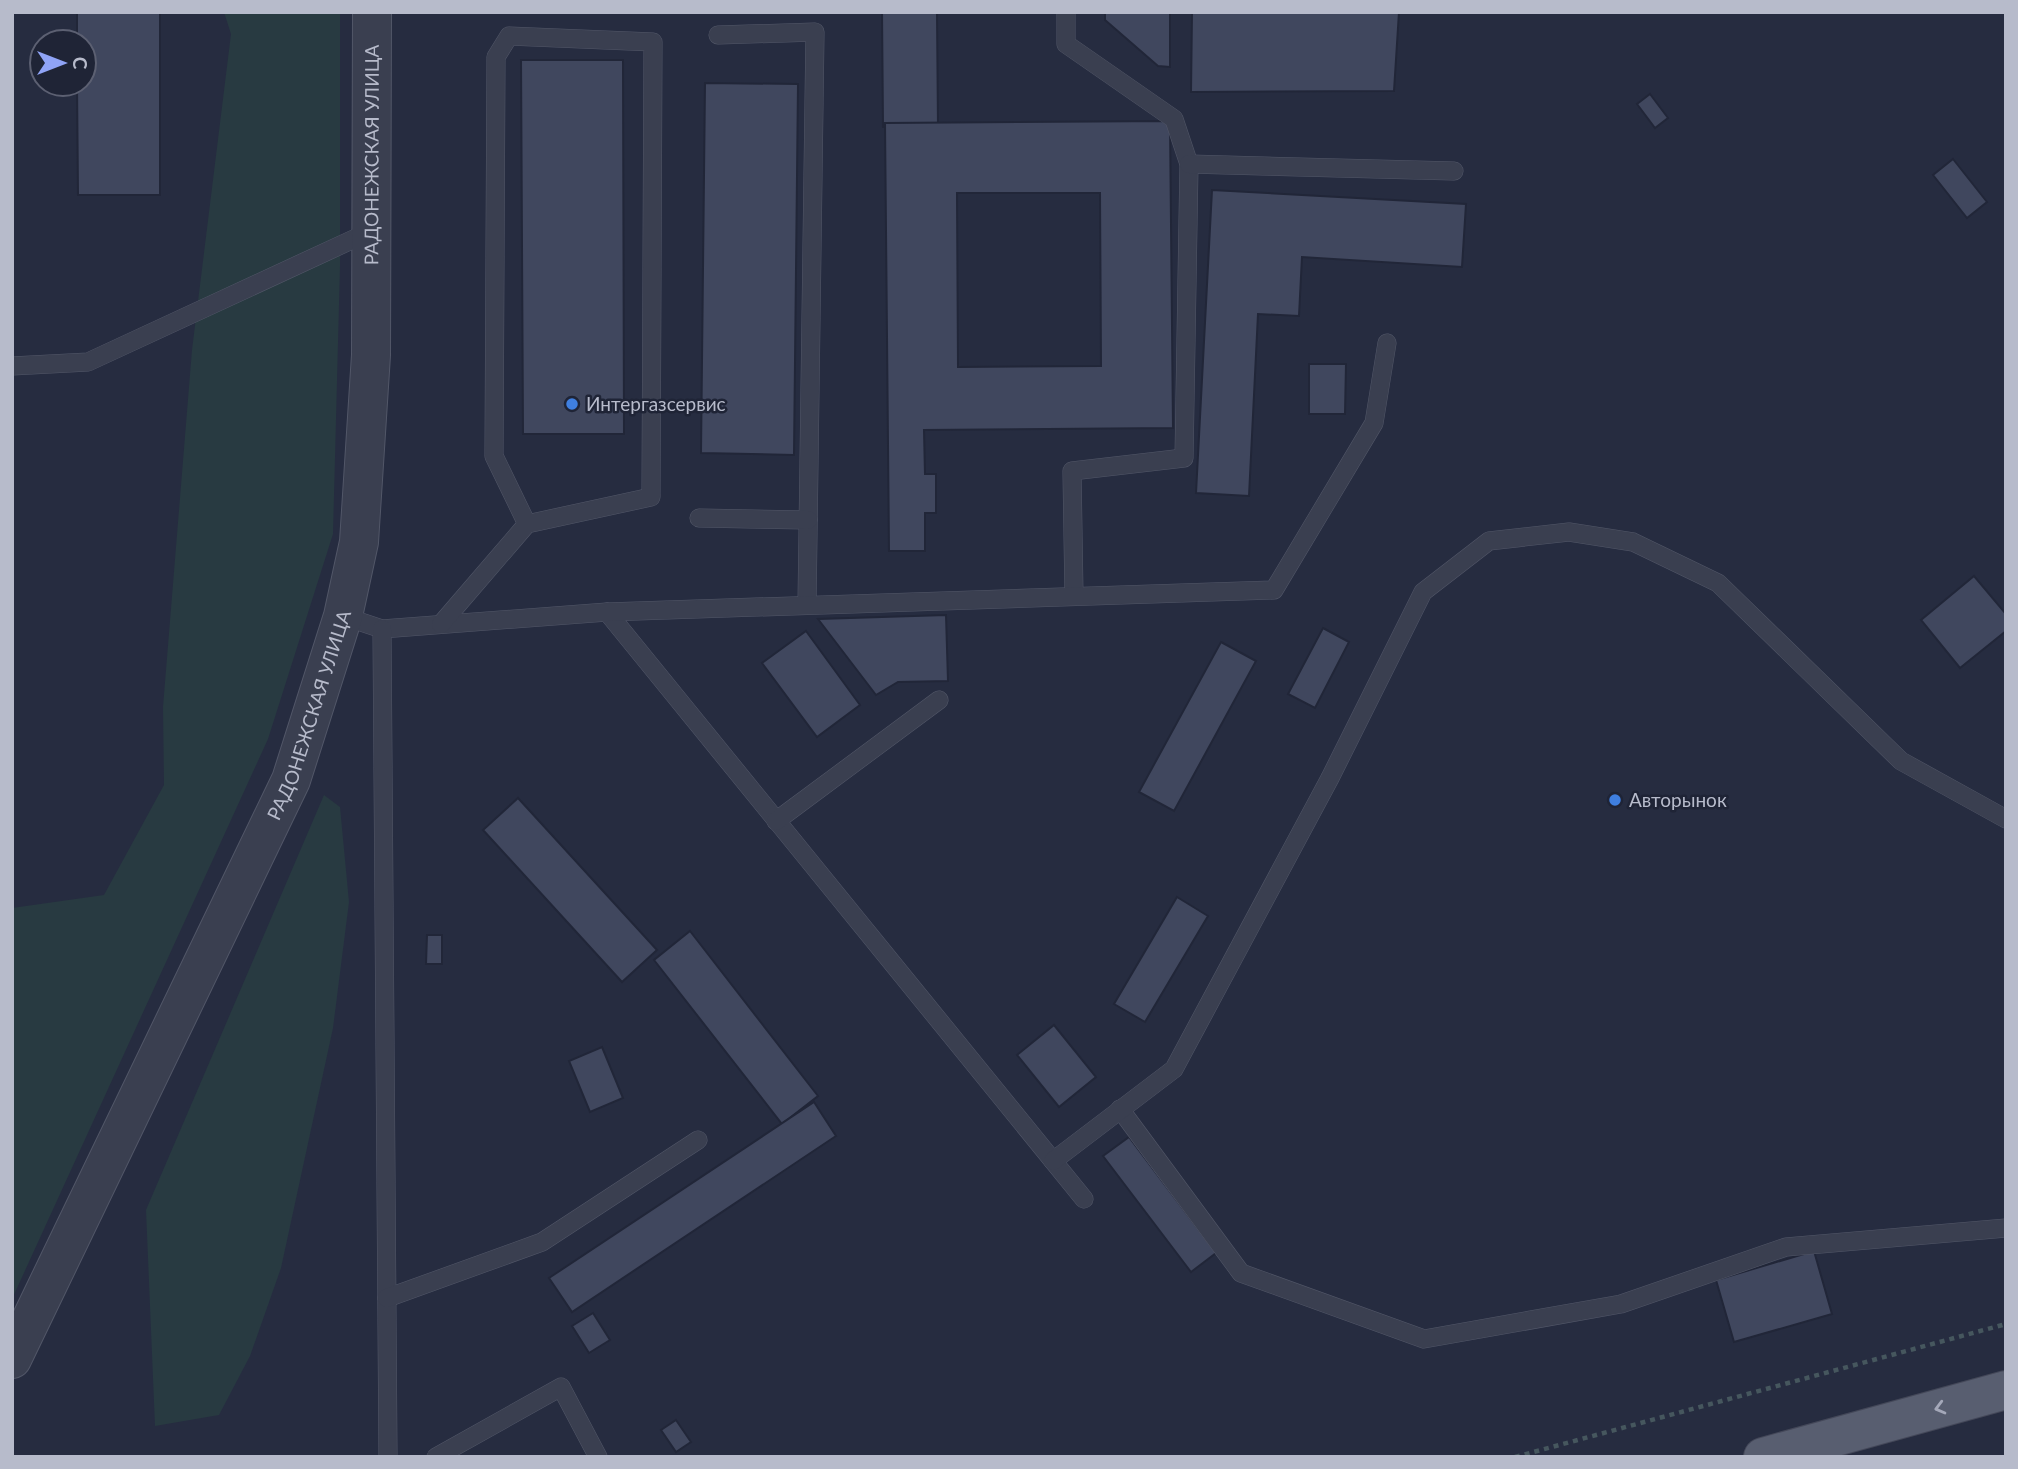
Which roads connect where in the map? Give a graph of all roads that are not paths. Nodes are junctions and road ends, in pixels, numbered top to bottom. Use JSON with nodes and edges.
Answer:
{"nodes":[{"id":1,"x":372,"y":12,"type":"edge"},
{"id":2,"x":1066,"y":12,"type":"edge"},
{"id":3,"x":719,"y":35,"type":"dead end"},
{"id":4,"x":1189,"y":164,"type":"junction"},
{"id":5,"x":1454,"y":171,"type":"dead end"},
{"id":6,"x":371,"y":231,"type":"junction"},
{"id":7,"x":1387,"y":343,"type":"dead end"},
{"id":8,"x":12,"y":366,"type":"edge"},
{"id":9,"x":699,"y":518,"type":"dead end"},
{"id":10,"x":808,"y":520,"type":"junction"},
{"id":11,"x":527,"y":524,"type":"junction"},
{"id":12,"x":1074,"y":596,"type":"junction"},
{"id":13,"x":807,"y":605,"type":"junction"},
{"id":14,"x":607,"y":612,"type":"junction"},
{"id":15,"x":343,"y":616,"type":"junction"},
{"id":16,"x":441,"y":624,"type":"junction"},
{"id":17,"x":382,"y":629,"type":"junction"},
{"id":18,"x":939,"y":700,"type":"dead end"},
{"id":19,"x":2006,"y":819,"type":"edge"},
{"id":20,"x":776,"y":821,"type":"junction"},
{"id":21,"x":1120,"y":1109,"type":"junction"},
{"id":22,"x":698,"y":1140,"type":"dead end"},
{"id":23,"x":1052,"y":1161,"type":"junction"},
{"id":24,"x":1084,"y":1199,"type":"dead end"},
{"id":25,"x":2006,"y":1228,"type":"edge"},
{"id":26,"x":387,"y":1298,"type":"junction"},
{"id":27,"x":12,"y":1359,"type":"edge"},
{"id":28,"x":2006,"y":1390,"type":"edge"},
{"id":29,"x":388,"y":1457,"type":"edge"},
{"id":30,"x":436,"y":1457,"type":"edge"},
{"id":31,"x":598,"y":1457,"type":"edge"},
{"id":32,"x":1763,"y":1457,"type":"edge"}],
"edges":[{"from":1,"to":6,"type":"street","name":"РАДОНЕЖСКАЯ УЛИЦА"},
{"from":2,"to":4,"type":"lane"},
{"from":3,"to":10,"type":"lane"},
{"from":4,"to":5,"type":"lane"},
{"from":4,"to":12,"type":"lane"},
{"from":6,"to":8,"type":"lane"},
{"from":6,"to":15,"type":"street","name":"РАДОНЕЖСКАЯ УЛИЦА"},
{"from":7,"to":12,"type":"lane"},
{"from":9,"to":10,"type":"lane"},
{"from":10,"to":13,"type":"lane"},
{"from":11,"to":11,"type":"lane"},
{"from":11,"to":16,"type":"lane"},
{"from":12,"to":13,"type":"lane"},
{"from":13,"to":14,"type":"lane"},
{"from":14,"to":16,"type":"lane"},
{"from":14,"to":20,"type":"lane"},
{"from":15,"to":17,"type":"lane"},
{"from":15,"to":27,"type":"street","name":"РАДОНЕЖСКАЯ УЛИЦА"},
{"from":16,"to":17,"type":"lane"},
{"from":17,"to":26,"type":"lane"},
{"from":18,"to":20,"type":"lane"},
{"from":19,"to":21,"type":"lane"},
{"from":20,"to":23,"type":"lane"},
{"from":21,"to":23,"type":"lane"},
{"from":21,"to":25,"type":"lane"},
{"from":22,"to":26,"type":"lane"},
{"from":23,"to":24,"type":"lane"},
{"from":26,"to":29,"type":"lane"},
{"from":28,"to":32,"type":"main road","one_way":true},
{"from":30,"to":31,"type":"lane"}]}
